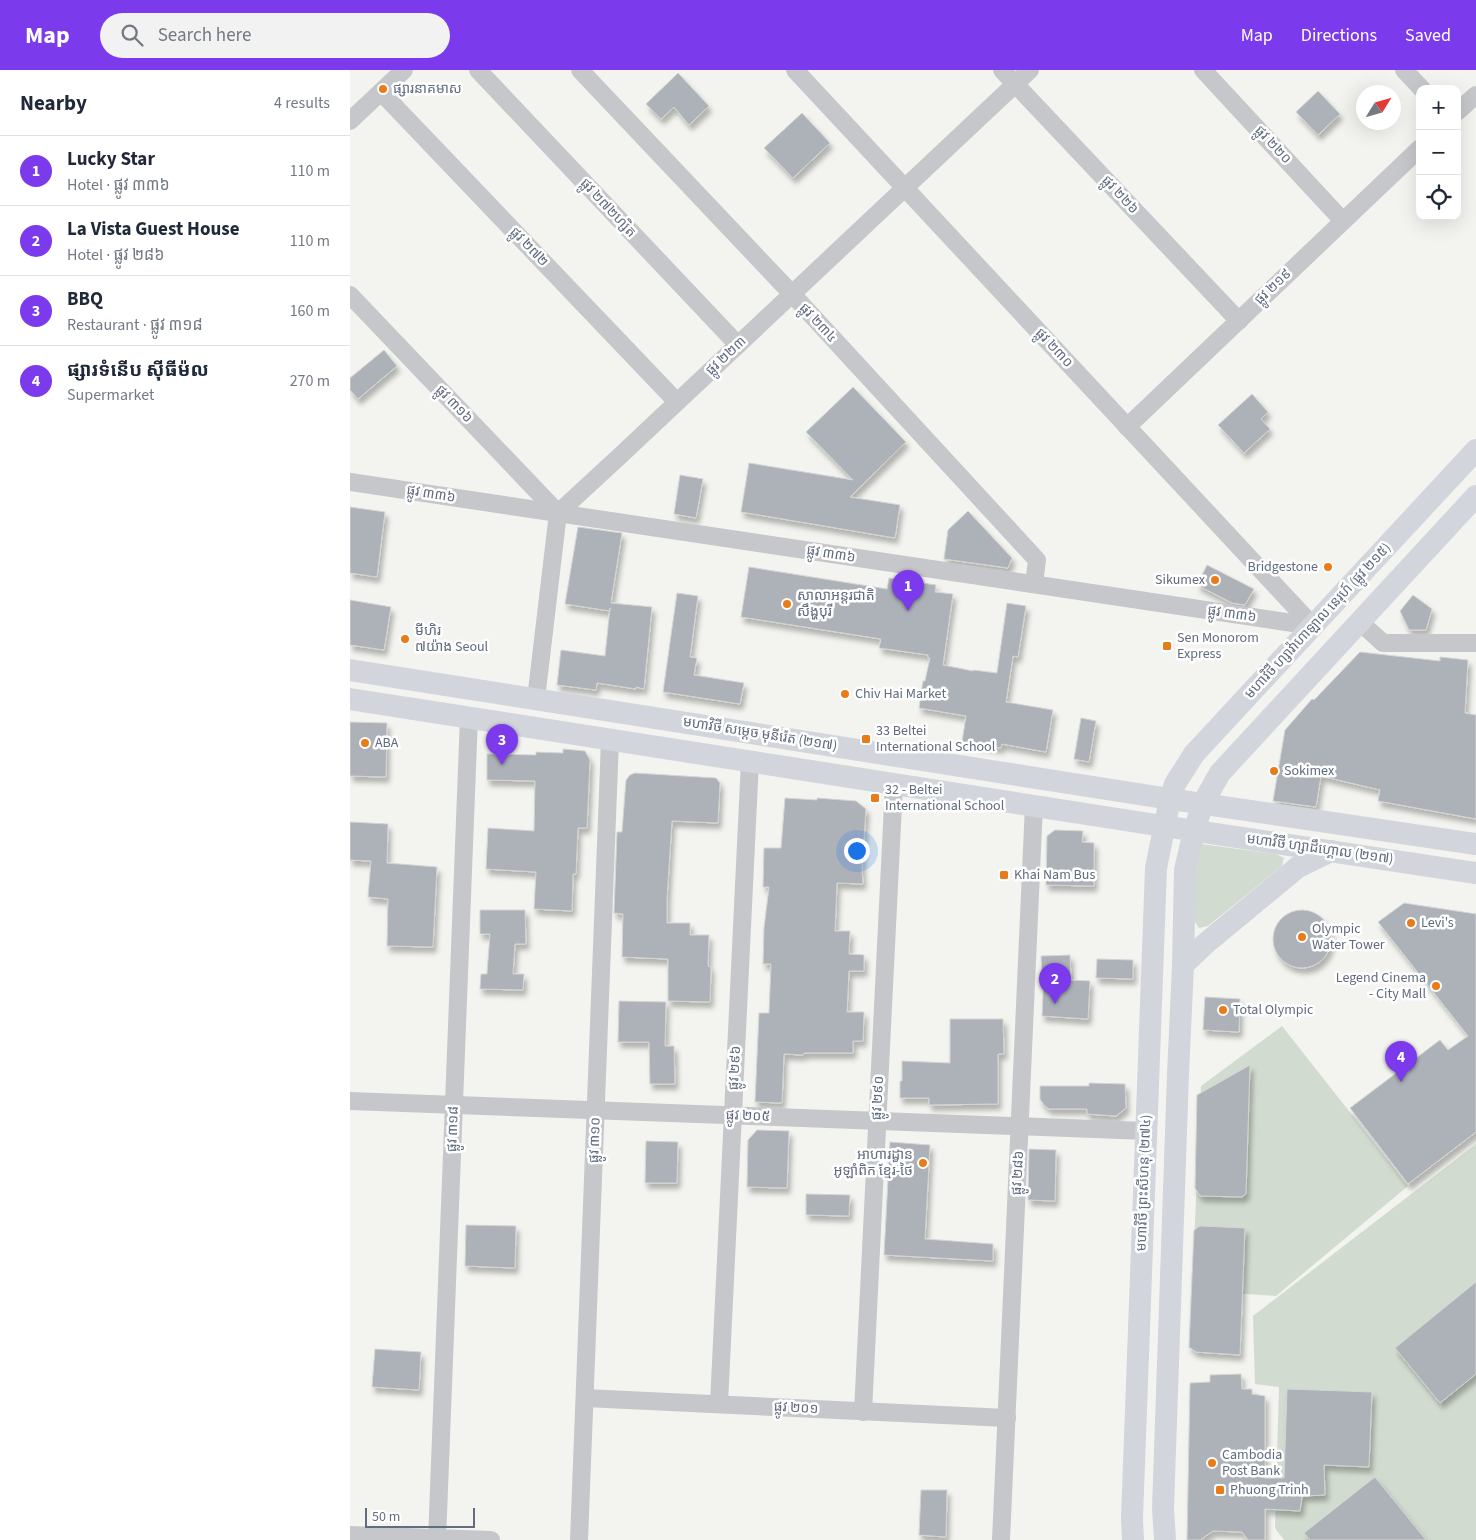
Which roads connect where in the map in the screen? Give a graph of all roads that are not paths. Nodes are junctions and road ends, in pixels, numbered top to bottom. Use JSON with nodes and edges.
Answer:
{"nodes":[{"id":1,"x":404,"y":70,"type":"edge"},
{"id":2,"x":478,"y":70,"type":"edge"},
{"id":3,"x":580,"y":70,"type":"edge"},
{"id":4,"x":795,"y":70,"type":"edge"},
{"id":5,"x":1002,"y":70,"type":"edge"},
{"id":6,"x":1030,"y":70,"type":"edge"},
{"id":7,"x":1203,"y":70,"type":"edge"},
{"id":8,"x":1404,"y":70,"type":"edge"},
{"id":9,"x":1015,"y":84,"type":"junction"},
{"id":10,"x":1418,"y":85,"type":"edge"},
{"id":11,"x":381,"y":92,"type":"junction"},
{"id":12,"x":1476,"y":94,"type":"edge"},
{"id":13,"x":1461,"y":108,"type":"edge"},
{"id":14,"x":350,"y":121,"type":"edge"},
{"id":15,"x":1416,"y":152,"type":"edge"},
{"id":16,"x":904,"y":187,"type":"junction"},
{"id":17,"x":1344,"y":221,"type":"junction"},
{"id":18,"x":350,"y":294,"type":"edge"},
{"id":19,"x":792,"y":294,"type":"junction"},
{"id":20,"x":1238,"y":320,"type":"junction"},
{"id":21,"x":738,"y":345,"type":"junction"},
{"id":22,"x":677,"y":402,"type":"junction"},
{"id":23,"x":1127,"y":427,"type":"junction"},
{"id":24,"x":1476,"y":450,"type":"edge"},
{"id":25,"x":350,"y":482,"type":"edge"},
{"id":26,"x":1476,"y":496,"type":"edge"},
{"id":27,"x":558,"y":513,"type":"junction"},
{"id":28,"x":1034,"y":584,"type":"junction"},
{"id":29,"x":1360,"y":622,"type":"junction"},
{"id":30,"x":1313,"y":626,"type":"junction"},
{"id":31,"x":1476,"y":643,"type":"edge"},
{"id":32,"x":350,"y":670,"type":"edge"},
{"id":33,"x":350,"y":699,"type":"edge"},
{"id":34,"x":536,"y":699,"type":"junction"},
{"id":35,"x":469,"y":718,"type":"junction"},
{"id":36,"x":610,"y":740,"type":"junction"},
{"id":37,"x":750,"y":761,"type":"junction"},
{"id":38,"x":894,"y":784,"type":"junction"},
{"id":39,"x":1170,"y":798,"type":"junction"},
{"id":40,"x":1203,"y":803,"type":"junction"},
{"id":41,"x":1034,"y":806,"type":"junction"},
{"id":42,"x":1163,"y":826,"type":"junction"},
{"id":43,"x":1194,"y":831,"type":"junction"},
{"id":44,"x":1476,"y":844,"type":"edge"},
{"id":45,"x":1331,"y":851,"type":"junction"},
{"id":46,"x":1476,"y":873,"type":"edge"},
{"id":47,"x":1183,"y":964,"type":"junction"},
{"id":48,"x":350,"y":1101,"type":"edge"},
{"id":49,"x":454,"y":1105,"type":"junction"},
{"id":50,"x":596,"y":1110,"type":"junction"},
{"id":51,"x":733,"y":1116,"type":"junction"},
{"id":52,"x":877,"y":1121,"type":"junction"},
{"id":53,"x":1020,"y":1126,"type":"junction"},
{"id":54,"x":1146,"y":1131,"type":"junction"},
{"id":55,"x":585,"y":1398,"type":"junction"},
{"id":56,"x":719,"y":1404,"type":"junction"},
{"id":57,"x":863,"y":1412,"type":"junction"},
{"id":58,"x":1007,"y":1418,"type":"junction"},
{"id":59,"x":350,"y":1535,"type":"edge"},
{"id":60,"x":437,"y":1539,"type":"edge"},
{"id":61,"x":491,"y":1540,"type":"edge"},
{"id":62,"x":579,"y":1540,"type":"edge"},
{"id":63,"x":1001,"y":1540,"type":"edge"},
{"id":64,"x":1134,"y":1540,"type":"edge"},
{"id":65,"x":1165,"y":1540,"type":"edge"}],
"edges":[{"from":1,"to":11,"type":"street"},
{"from":2,"to":21,"type":"street","name":"ផ្លូវ ២៧២ហ្សិត"},
{"from":3,"to":19,"type":"street","name":"ផ្លូវ ២៣៤"},
{"from":4,"to":16,"type":"street","name":"ផ្លូវ ២៣០"},
{"from":5,"to":9,"type":"street","name":"ផ្លូវ ២២៦"},
{"from":6,"to":9,"type":"street","name":"ផ្លូវ ២២៣"},
{"from":7,"to":17,"type":"street","name":"ផ្លូវ ២២០"},
{"from":8,"to":10,"type":"street"},
{"from":9,"to":16,"type":"street","name":"ផ្លូវ ២២៣"},
{"from":9,"to":20,"type":"street","name":"ផ្លូវ ២២៦"},
{"from":11,"to":14,"type":"street"},
{"from":11,"to":22,"type":"street","name":"ផ្លូវ ២៧២"},
{"from":12,"to":13,"type":"street"},
{"from":15,"to":17,"type":"street","name":"ផ្លូវ ២១៩"},
{"from":16,"to":19,"type":"street","name":"ផ្លូវ ២២៣"},
{"from":16,"to":23,"type":"street","name":"ផ្លូវ ២៣០"},
{"from":17,"to":20,"type":"street","name":"ផ្លូវ ២១៩"},
{"from":18,"to":27,"type":"street","name":"ផ្លូវ ៣១៦"},
{"from":19,"to":21,"type":"street","name":"ផ្លូវ ២២៣"},
{"from":19,"to":28,"type":"street","name":"ផ្លូវ ២៣៤"},
{"from":20,"to":23,"type":"street","name":"ផ្លូវ ២១៩"},
{"from":21,"to":22,"type":"street","name":"ផ្លូវ ២២៣"},
{"from":22,"to":27,"type":"street","name":"ផ្លូវ ២២៣"},
{"from":23,"to":30,"type":"street","name":"ផ្លូវ ២៣០"},
{"from":24,"to":30,"type":"main road","name":"មហាវិថី ហ្សាវ៉ាហាឡាល នេរុហ៍ (ផ្លូវ ២១៥)"},
{"from":25,"to":27,"type":"street","name":"ផ្លូវ ៣៣៦"},
{"from":26,"to":29,"type":"main road"},
{"from":27,"to":28,"type":"street","name":"ផ្លូវ ៣៣៦"},
{"from":27,"to":34,"type":"street"},
{"from":28,"to":30,"type":"street","name":"ផ្លូវ ៣៣៦"},
{"from":29,"to":31,"type":"street"},
{"from":29,"to":40,"type":"main road"},
{"from":30,"to":39,"type":"main road","name":"មហាវិថី ហ្សាវ៉ាហាឡាល នេរុហ៍ (ផ្លូវ ២១៥)"},
{"from":32,"to":34,"type":"main road","name":"មហាវិថី សម្តេច មុនីរ៉េត (២១៧)"},
{"from":33,"to":35,"type":"main road","name":"មហាវិថី សម្តេច មុនីរ៉េត (២១៧)"},
{"from":34,"to":39,"type":"main road","name":"មហាវិថី សម្តេច មុនីរ៉េត (២១៧)"},
{"from":35,"to":36,"type":"main road","name":"មហាវិថី សម្តេច មុនីរ៉េត (២១៧)"},
{"from":35,"to":49,"type":"street","name":"ផ្លូវ ៣១៨"},
{"from":36,"to":37,"type":"main road","name":"មហាវិថី សម្តេច មុនីរ៉េត (២១៧)"},
{"from":36,"to":50,"type":"street","name":"ផ្លូវ ៣១០"},
{"from":37,"to":38,"type":"main road","name":"មហាវិថី សម្តេច មុនីរ៉េត (២១៧)"},
{"from":37,"to":51,"type":"street","name":"ផ្លូវ ២៩៦"},
{"from":38,"to":41,"type":"main road","name":"មហាវិថី សម្តេច មុនីរ៉េត (២១៧)"},
{"from":38,"to":52,"type":"street","name":"ផ្លូវ ២៩០"},
{"from":39,"to":40,"type":"main road","name":"មហាវិថី ហ្សាដឹហ្គោល (២១៧)"},
{"from":39,"to":42,"type":"main road","name":"មហាវិថី ហ្សាវ៉ាហាឡាល នេរុហ៍ (ផ្លូវ ២១៥)"},
{"from":40,"to":43,"type":"main road"},
{"from":40,"to":44,"type":"main road","name":"មហាវិថី ហ្សាដឹហ្គោល (២១៧)"},
{"from":41,"to":42,"type":"main road","name":"មហាវិថី សម្តេច មុនីរ៉េត (២១៧)"},
{"from":41,"to":53,"type":"street","name":"ផ្លូវ ២៨៦"},
{"from":42,"to":43,"type":"main road","name":"មហាវិថី ហ្សាដឹហ្គោល (២១៧)"},
{"from":42,"to":54,"type":"main road","name":"មហាវិថី ព្រះសីហនុ (២៧៤)"},
{"from":43,"to":45,"type":"main road","name":"មហាវិថី ហ្សាដឹហ្គោល (២១៧)"},
{"from":43,"to":47,"type":"main road"},
{"from":45,"to":46,"type":"main road","name":"មហាវិថី ហ្សាដឹហ្គោល (២១៧)"},
{"from":45,"to":47,"type":"main road"},
{"from":47,"to":65,"type":"main road"},
{"from":48,"to":49,"type":"street","name":"ផ្លូវ ២០៥"},
{"from":49,"to":50,"type":"street","name":"ផ្លូវ ២០៥"},
{"from":49,"to":60,"type":"street","name":"ផ្លូវ ៣១៨"},
{"from":50,"to":51,"type":"street","name":"ផ្លូវ ២០៥"},
{"from":50,"to":55,"type":"street","name":"ផ្លូវ ៣១០"},
{"from":51,"to":52,"type":"street","name":"ផ្លូវ ២០៥"},
{"from":51,"to":56,"type":"street","name":"ផ្លូវ ២៩៦"},
{"from":52,"to":53,"type":"street","name":"ផ្លូវ ២០៥"},
{"from":52,"to":57,"type":"street","name":"ផ្លូវ ២៩០"},
{"from":53,"to":54,"type":"street","name":"ផ្លូវ ២០៥"},
{"from":53,"to":58,"type":"street","name":"ផ្លូវ ២៨៦"},
{"from":54,"to":64,"type":"main road","name":"មហាវិថី ព្រះសីហនុ (២៧៤)"},
{"from":55,"to":56,"type":"street","name":"ផ្លូវ ២០១"},
{"from":55,"to":62,"type":"street","name":"ផ្លូវ ៣១០"},
{"from":56,"to":57,"type":"street","name":"ផ្លូវ ២០១"},
{"from":57,"to":58,"type":"street","name":"ផ្លូវ ២០១"},
{"from":58,"to":63,"type":"street","name":"ផ្លូវ ២៨៦"},
{"from":59,"to":60,"type":"street"},
{"from":60,"to":61,"type":"street"}]}
